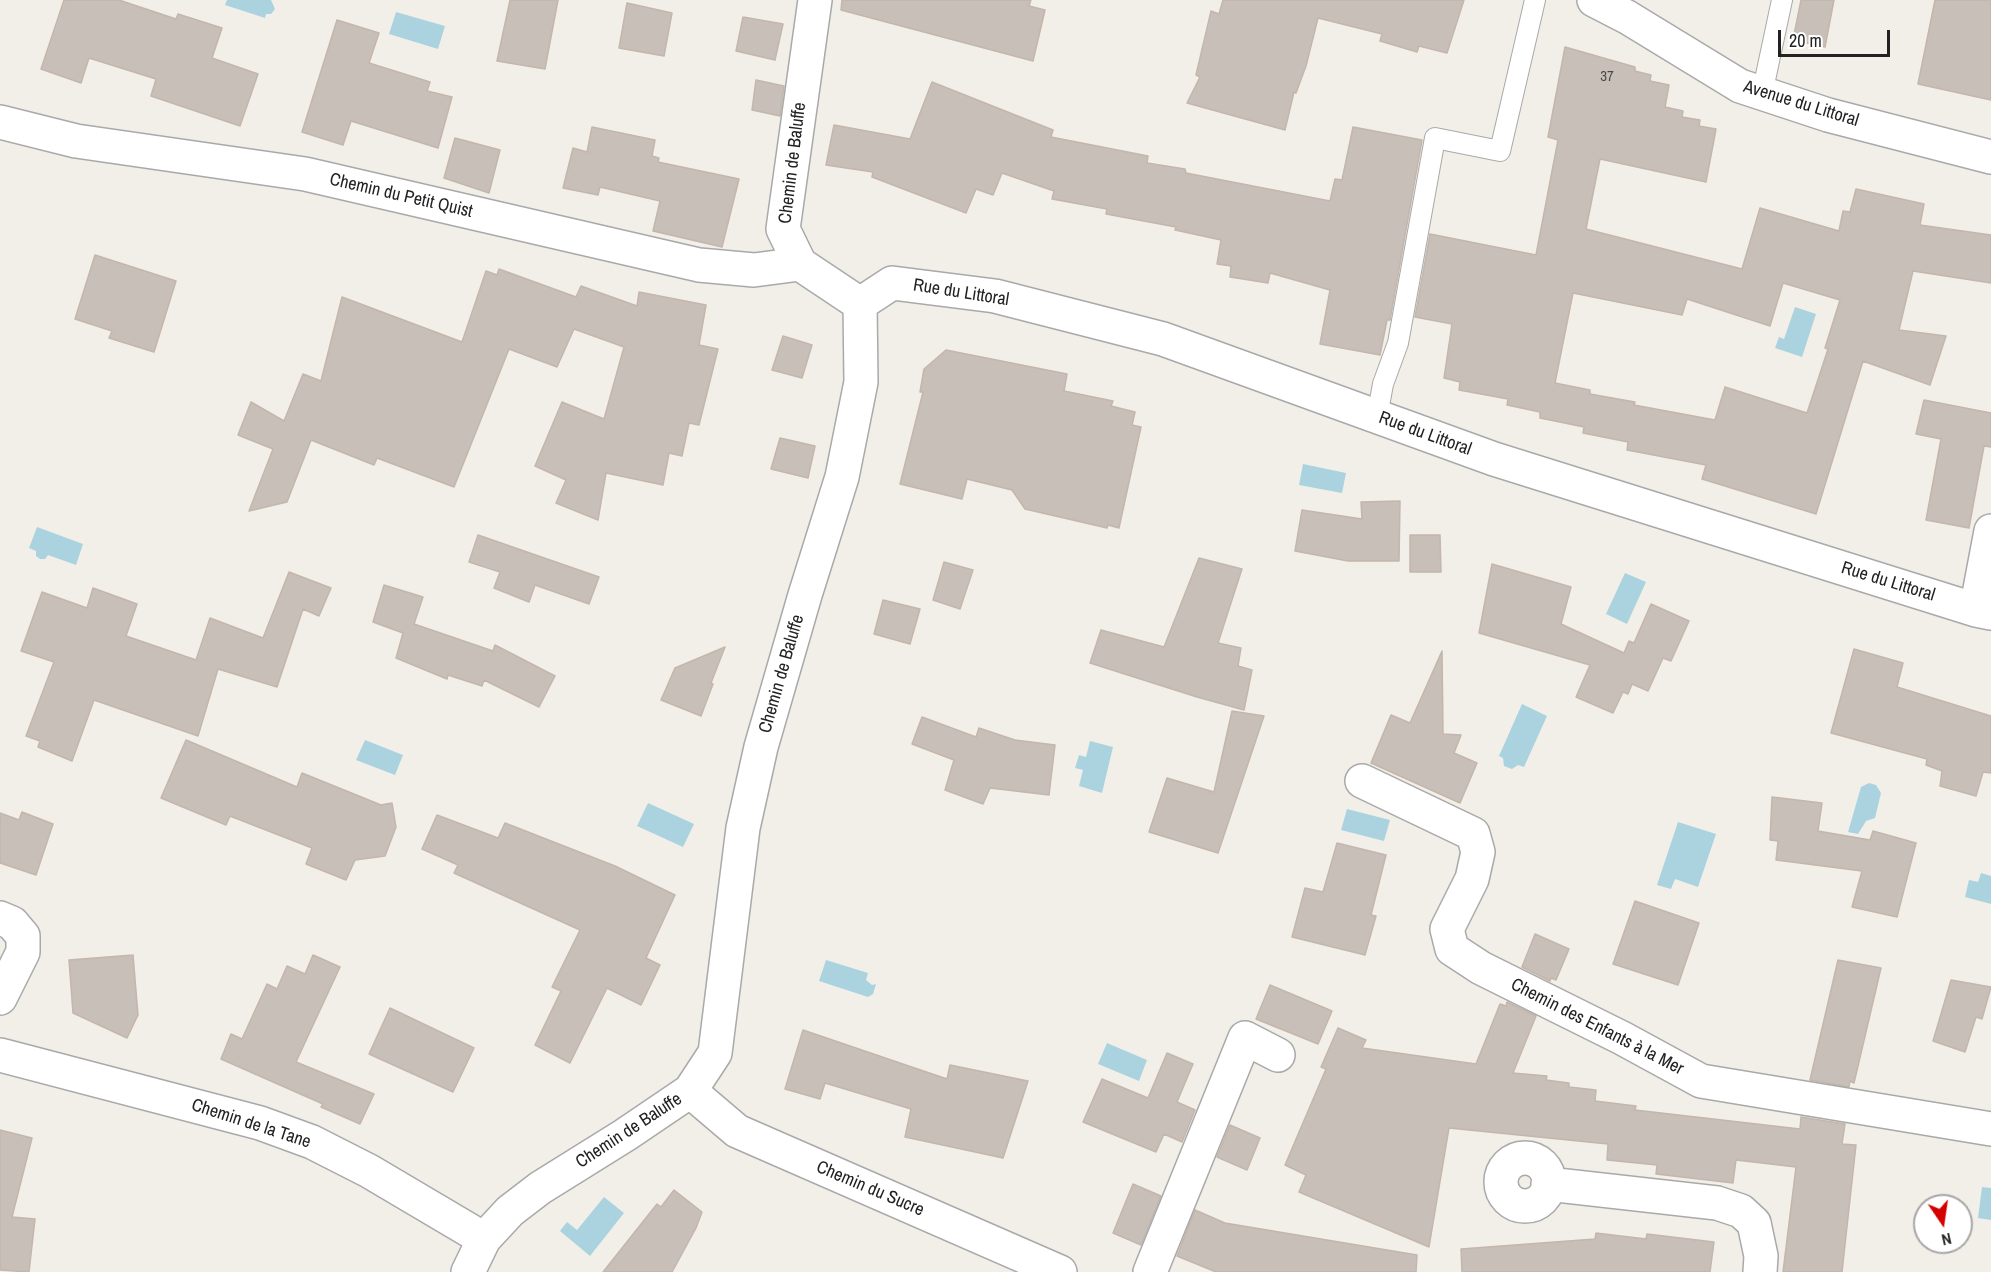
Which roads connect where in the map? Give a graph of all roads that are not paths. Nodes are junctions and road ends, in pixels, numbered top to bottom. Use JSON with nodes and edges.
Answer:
{"nodes":[{"id":1,"x":815,"y":0,"type":"edge"},
{"id":2,"x":1535,"y":0,"type":"edge"},
{"id":3,"x":1593,"y":0,"type":"edge"},
{"id":4,"x":1782,"y":0,"type":"edge"},
{"id":5,"x":1762,"y":94,"type":"junction"},
{"id":6,"x":0,"y":122,"type":"edge"},
{"id":7,"x":1991,"y":157,"type":"edge"},
{"id":8,"x":800,"y":264,"type":"junction"},
{"id":9,"x":860,"y":304,"type":"junction"},
{"id":10,"x":1377,"y":417,"type":"junction"},
{"id":11,"x":1991,"y":531,"type":"edge"},
{"id":12,"x":1984,"y":611,"type":"edge"},
{"id":13,"x":1362,"y":781,"type":"dead end"},
{"id":14,"x":0,"y":918,"type":"edge"},
{"id":15,"x":0,"y":998,"type":"edge"},
{"id":16,"x":0,"y":1055,"type":"edge"},
{"id":17,"x":1278,"y":1055,"type":"dead end"},
{"id":18,"x":690,"y":1090,"type":"junction"},
{"id":19,"x":1991,"y":1129,"type":"edge"},
{"id":20,"x":1548,"y":1184,"type":"dead end"},
{"id":21,"x":484,"y":1239,"type":"junction"},
{"id":22,"x":468,"y":1272,"type":"edge"},
{"id":23,"x":1060,"y":1272,"type":"edge"},
{"id":24,"x":1150,"y":1272,"type":"edge"},
{"id":25,"x":1760,"y":1272,"type":"edge"}],
"edges":[{"from":1,"to":8,"type":"street","name":"Chemin de Baluffe"},
{"from":2,"to":10,"type":"lane"},
{"from":3,"to":5,"type":"street","name":"Avenue du Littoral"},
{"from":4,"to":5,"type":"lane"},
{"from":5,"to":7,"type":"street","name":"Avenue du Littoral"},
{"from":6,"to":8,"type":"street","name":"Chemin du Petit Quist"},
{"from":8,"to":9,"type":"street"},
{"from":9,"to":10,"type":"street","name":"Rue du Littoral"},
{"from":9,"to":18,"type":"street","name":"Chemin de Baluffe"},
{"from":10,"to":12,"type":"street","name":"Rue du Littoral"},
{"from":11,"to":12,"type":"street"},
{"from":13,"to":19,"type":"street","name":"Chemin des Enfants à la Mer"},
{"from":14,"to":15,"type":"street"},
{"from":16,"to":21,"type":"street","name":"Chemin de la Tane"},
{"from":17,"to":24,"type":"street"},
{"from":18,"to":21,"type":"street","name":"Chemin de Baluffe"},
{"from":18,"to":23,"type":"street","name":"Chemin du Sucre"},
{"from":20,"to":25,"type":"street"},
{"from":21,"to":22,"type":"street","name":"Chemin de Baluffe"}]}
